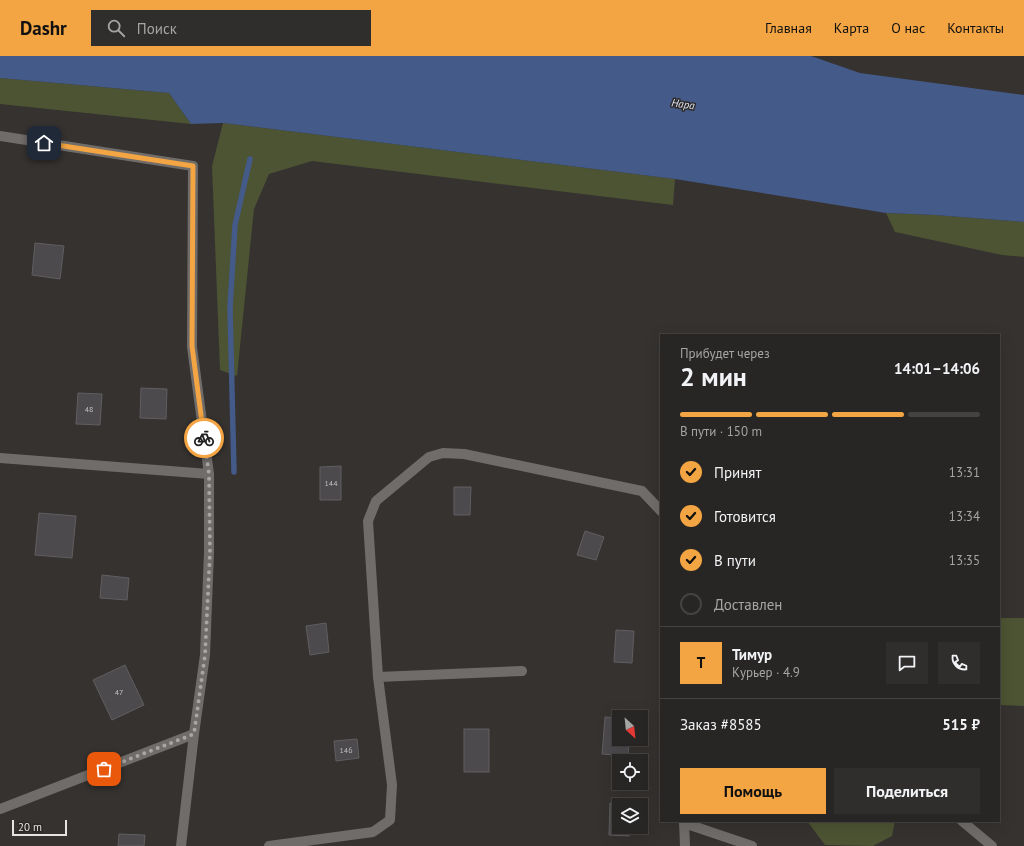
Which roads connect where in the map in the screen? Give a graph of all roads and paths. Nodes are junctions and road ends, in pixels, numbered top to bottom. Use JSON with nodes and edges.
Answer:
{"nodes":[{"id":1,"x":0,"y":136,"type":"edge"},
{"id":2,"x":0,"y":458,"type":"edge"},
{"id":3,"x":209,"y":474,"type":"junction"},
{"id":4,"x":660,"y":510,"type":"edge"},
{"id":5,"x":522,"y":672,"type":"dead end"},
{"id":6,"x":378,"y":677,"type":"junction"},
{"id":7,"x":194,"y":734,"type":"junction"},
{"id":8,"x":0,"y":809,"type":"edge"},
{"id":9,"x":684,"y":822,"type":"edge"},
{"id":10,"x":963,"y":822,"type":"edge"},
{"id":11,"x":181,"y":846,"type":"edge"},
{"id":12,"x":269,"y":846,"type":"edge"},
{"id":13,"x":685,"y":846,"type":"edge"},
{"id":14,"x":750,"y":846,"type":"edge"},
{"id":15,"x":992,"y":846,"type":"edge"}],
"edges":[{"from":1,"to":3,"type":"street"},
{"from":2,"to":3,"type":"street"},
{"from":3,"to":7,"type":"street"},
{"from":4,"to":6,"type":"street"},
{"from":5,"to":6,"type":"street"},
{"from":6,"to":12,"type":"street"},
{"from":7,"to":8,"type":"street"},
{"from":7,"to":11,"type":"street"},
{"from":9,"to":13,"type":"street"},
{"from":9,"to":14,"type":"street"},
{"from":10,"to":15,"type":"street"}]}
